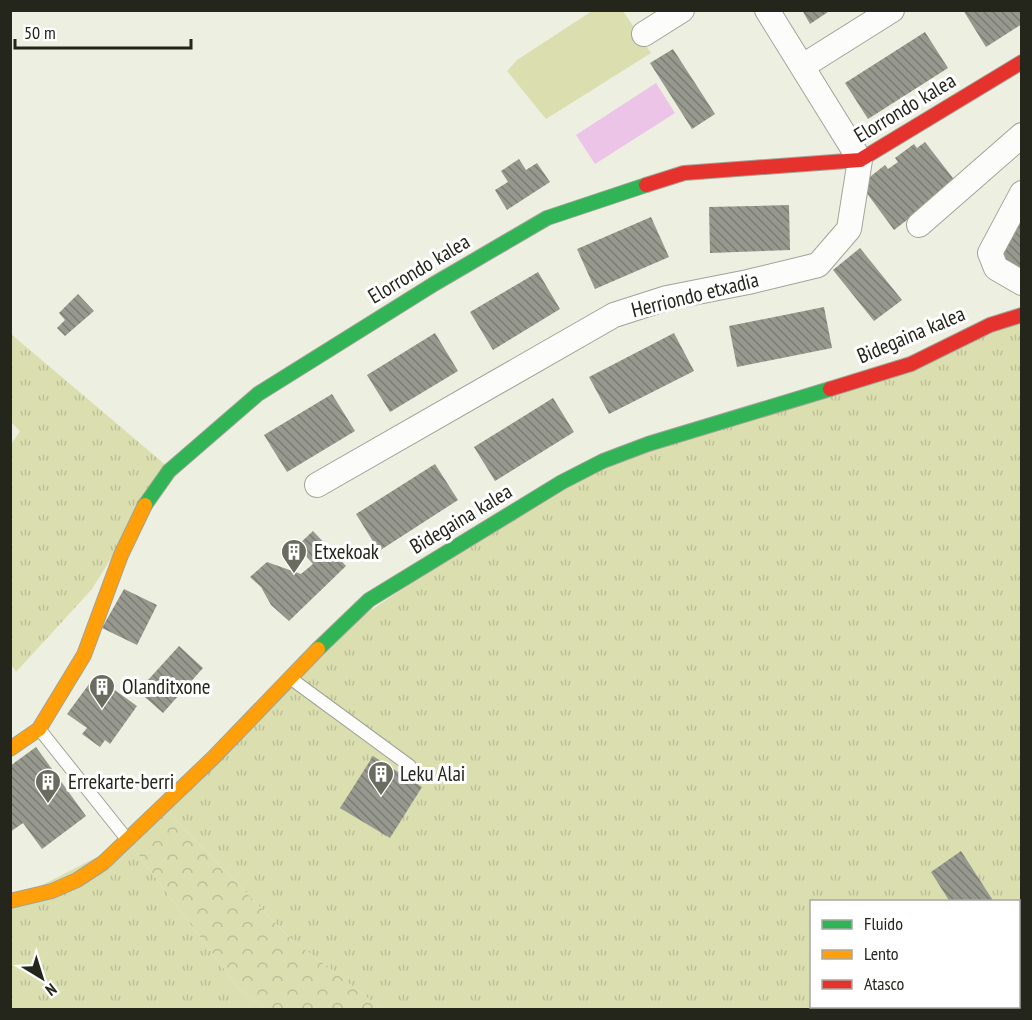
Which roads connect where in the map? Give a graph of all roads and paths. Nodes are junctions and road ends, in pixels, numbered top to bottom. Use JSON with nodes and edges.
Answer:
{"nodes":[{"id":1,"x":682,"y":10,"type":"edge"},
{"id":2,"x":767,"y":10,"type":"edge"},
{"id":3,"x":892,"y":10,"type":"edge"},
{"id":4,"x":644,"y":34,"type":"dead end"},
{"id":5,"x":1022,"y":62,"type":"edge"},
{"id":6,"x":803,"y":66,"type":"junction"},
{"id":7,"x":1022,"y":135,"type":"edge"},
{"id":8,"x":860,"y":160,"type":"junction"},
{"id":9,"x":1022,"y":193,"type":"edge"},
{"id":10,"x":919,"y":225,"type":"dead end"},
{"id":11,"x":1022,"y":283,"type":"edge"},
{"id":12,"x":1022,"y":315,"type":"edge"},
{"id":13,"x":317,"y":485,"type":"dead end"},
{"id":14,"x":290,"y":678,"type":"junction"},
{"id":15,"x":39,"y":729,"type":"junction"},
{"id":16,"x":10,"y":749,"type":"edge"},
{"id":17,"x":410,"y":766,"type":"dead end"},
{"id":18,"x":128,"y":841,"type":"junction"},
{"id":19,"x":10,"y":901,"type":"edge"}],
"edges":[{"from":1,"to":4,"type":"street"},
{"from":2,"to":6,"type":"street"},
{"from":3,"to":6,"type":"street"},
{"from":5,"to":8,"type":"street","name":"Elorrondo kalea"},
{"from":6,"to":8,"type":"street"},
{"from":7,"to":10,"type":"street"},
{"from":8,"to":13,"type":"street","name":"Herriondo etxadia"},
{"from":8,"to":15,"type":"street","name":"Elorrondo kalea"},
{"from":9,"to":11,"type":"street"},
{"from":12,"to":14,"type":"street","name":"Bidegaina kalea"},
{"from":14,"to":17,"type":"lane"},
{"from":14,"to":18,"type":"street","name":"Bidegaina kalea"},
{"from":15,"to":16,"type":"street","name":"Elorrondo kalea"},
{"from":15,"to":18,"type":"lane"},
{"from":18,"to":19,"type":"street","name":"Bidegaina kalea"}]}
